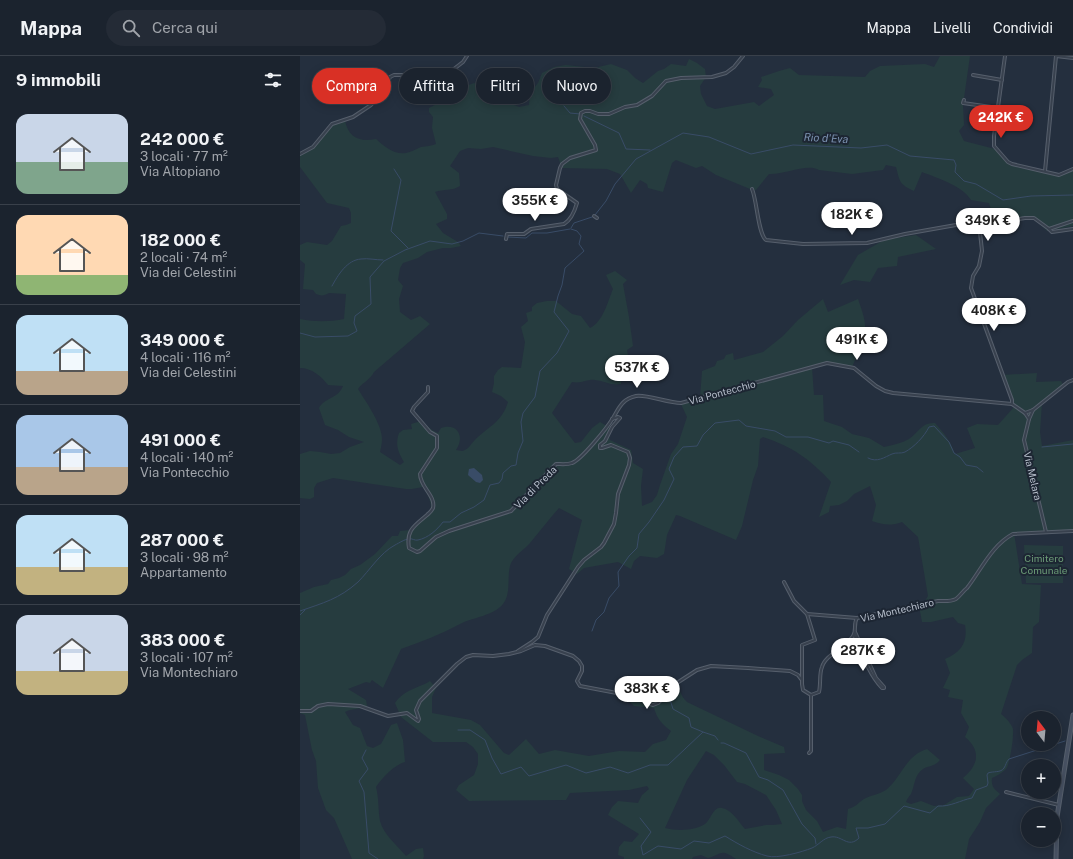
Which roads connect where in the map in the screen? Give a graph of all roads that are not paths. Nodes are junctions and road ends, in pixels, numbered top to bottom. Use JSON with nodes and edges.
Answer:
{"nodes":[{"id":1,"x":468,"y":56,"type":"edge"},
{"id":2,"x":742,"y":56,"type":"edge"},
{"id":3,"x":1005,"y":56,"type":"edge"},
{"id":4,"x":1056,"y":56,"type":"edge"},
{"id":5,"x":1073,"y":58,"type":"edge"},
{"id":6,"x":973,"y":75,"type":"dead end"},
{"id":7,"x":1002,"y":80,"type":"junction"},
{"id":8,"x":964,"y":100,"type":"dead end"},
{"id":9,"x":998,"y":108,"type":"junction"},
{"id":10,"x":300,"y":154,"type":"edge"},
{"id":11,"x":1073,"y":169,"type":"edge"},
{"id":12,"x":1044,"y":171,"type":"junction"},
{"id":13,"x":752,"y":189,"type":"dead end"},
{"id":14,"x":594,"y":216,"type":"dead end"},
{"id":15,"x":597,"y":218,"type":"dead end"},
{"id":16,"x":1073,"y":221,"type":"edge"},
{"id":17,"x":979,"y":224,"type":"junction"},
{"id":18,"x":1049,"y":229,"type":"junction"},
{"id":19,"x":1073,"y":229,"type":"edge"},
{"id":20,"x":506,"y":239,"type":"dead end"},
{"id":21,"x":1073,"y":380,"type":"edge"},
{"id":22,"x":428,"y":387,"type":"dead end"},
{"id":23,"x":1012,"y":404,"type":"junction"},
{"id":24,"x":1033,"y":410,"type":"junction"},
{"id":25,"x":1025,"y":413,"type":"junction"},
{"id":26,"x":612,"y":419,"type":"junction"},
{"id":27,"x":1029,"y":419,"type":"junction"},
{"id":28,"x":1073,"y":531,"type":"edge"},
{"id":29,"x":1046,"y":532,"type":"junction"},
{"id":30,"x":784,"y":582,"type":"dead end"},
{"id":31,"x":807,"y":614,"type":"junction"},
{"id":32,"x":857,"y":618,"type":"junction"},
{"id":33,"x":855,"y":631,"type":"junction"},
{"id":34,"x":854,"y":634,"type":"junction"},
{"id":35,"x":517,"y":652,"type":"junction"},
{"id":36,"x":801,"y":679,"type":"junction"},
{"id":37,"x":811,"y":695,"type":"junction"},
{"id":38,"x":300,"y":711,"type":"edge"},
{"id":39,"x":1073,"y":715,"type":"edge"},
{"id":40,"x":1073,"y":720,"type":"edge"},
{"id":41,"x":1072,"y":733,"type":"edge"},
{"id":42,"x":808,"y":753,"type":"dead end"},
{"id":43,"x":1006,"y":792,"type":"dead end"},
{"id":44,"x":1059,"y":805,"type":"junction"},
{"id":45,"x":1056,"y":859,"type":"edge"}],
"edges":[{"from":1,"to":10,"type":"street"},
{"from":2,"to":20,"type":"street"},
{"from":3,"to":7,"type":"street"},
{"from":4,"to":5,"type":"street"},
{"from":4,"to":12,"type":"street"},
{"from":6,"to":7,"type":"street"},
{"from":7,"to":9,"type":"street"},
{"from":8,"to":9,"type":"street"},
{"from":9,"to":12,"type":"street"},
{"from":11,"to":12,"type":"street"},
{"from":13,"to":17,"type":"street"},
{"from":14,"to":15,"type":"street"},
{"from":16,"to":18,"type":"street"},
{"from":17,"to":18,"type":"street"},
{"from":17,"to":23,"type":"street"},
{"from":18,"to":19,"type":"street"},
{"from":21,"to":24,"type":"street"},
{"from":22,"to":26,"type":"street","name":"Via di Preda"},
{"from":23,"to":25,"type":"street","name":"Via Pontecchio"},
{"from":23,"to":26,"type":"street","name":"Via Pontecchio"},
{"from":24,"to":25,"type":"street"},
{"from":24,"to":27,"type":"street","name":"Via Melara"},
{"from":25,"to":27,"type":"street"},
{"from":26,"to":35,"type":"street"},
{"from":27,"to":29,"type":"street","name":"Via Melara"},
{"from":28,"to":29,"type":"street","name":"Via Montechiaro"},
{"from":29,"to":32,"type":"street","name":"Via Montechiaro"},
{"from":30,"to":31,"type":"street"},
{"from":31,"to":32,"type":"street"},
{"from":31,"to":36,"type":"street"},
{"from":32,"to":33,"type":"street","name":"Via Montechiaro"},
{"from":33,"to":34,"type":"street","name":"Via Montechiaro"},
{"from":33,"to":34,"type":"street"},
{"from":34,"to":37,"type":"street","name":"Via Montechiaro"},
{"from":35,"to":36,"type":"street"},
{"from":35,"to":38,"type":"street"},
{"from":36,"to":37,"type":"street"},
{"from":37,"to":42,"type":"street"},
{"from":39,"to":40,"type":"main road"},
{"from":40,"to":41,"type":"main road"},
{"from":41,"to":44,"type":"main road"},
{"from":43,"to":44,"type":"street"},
{"from":44,"to":45,"type":"main road"}]}
